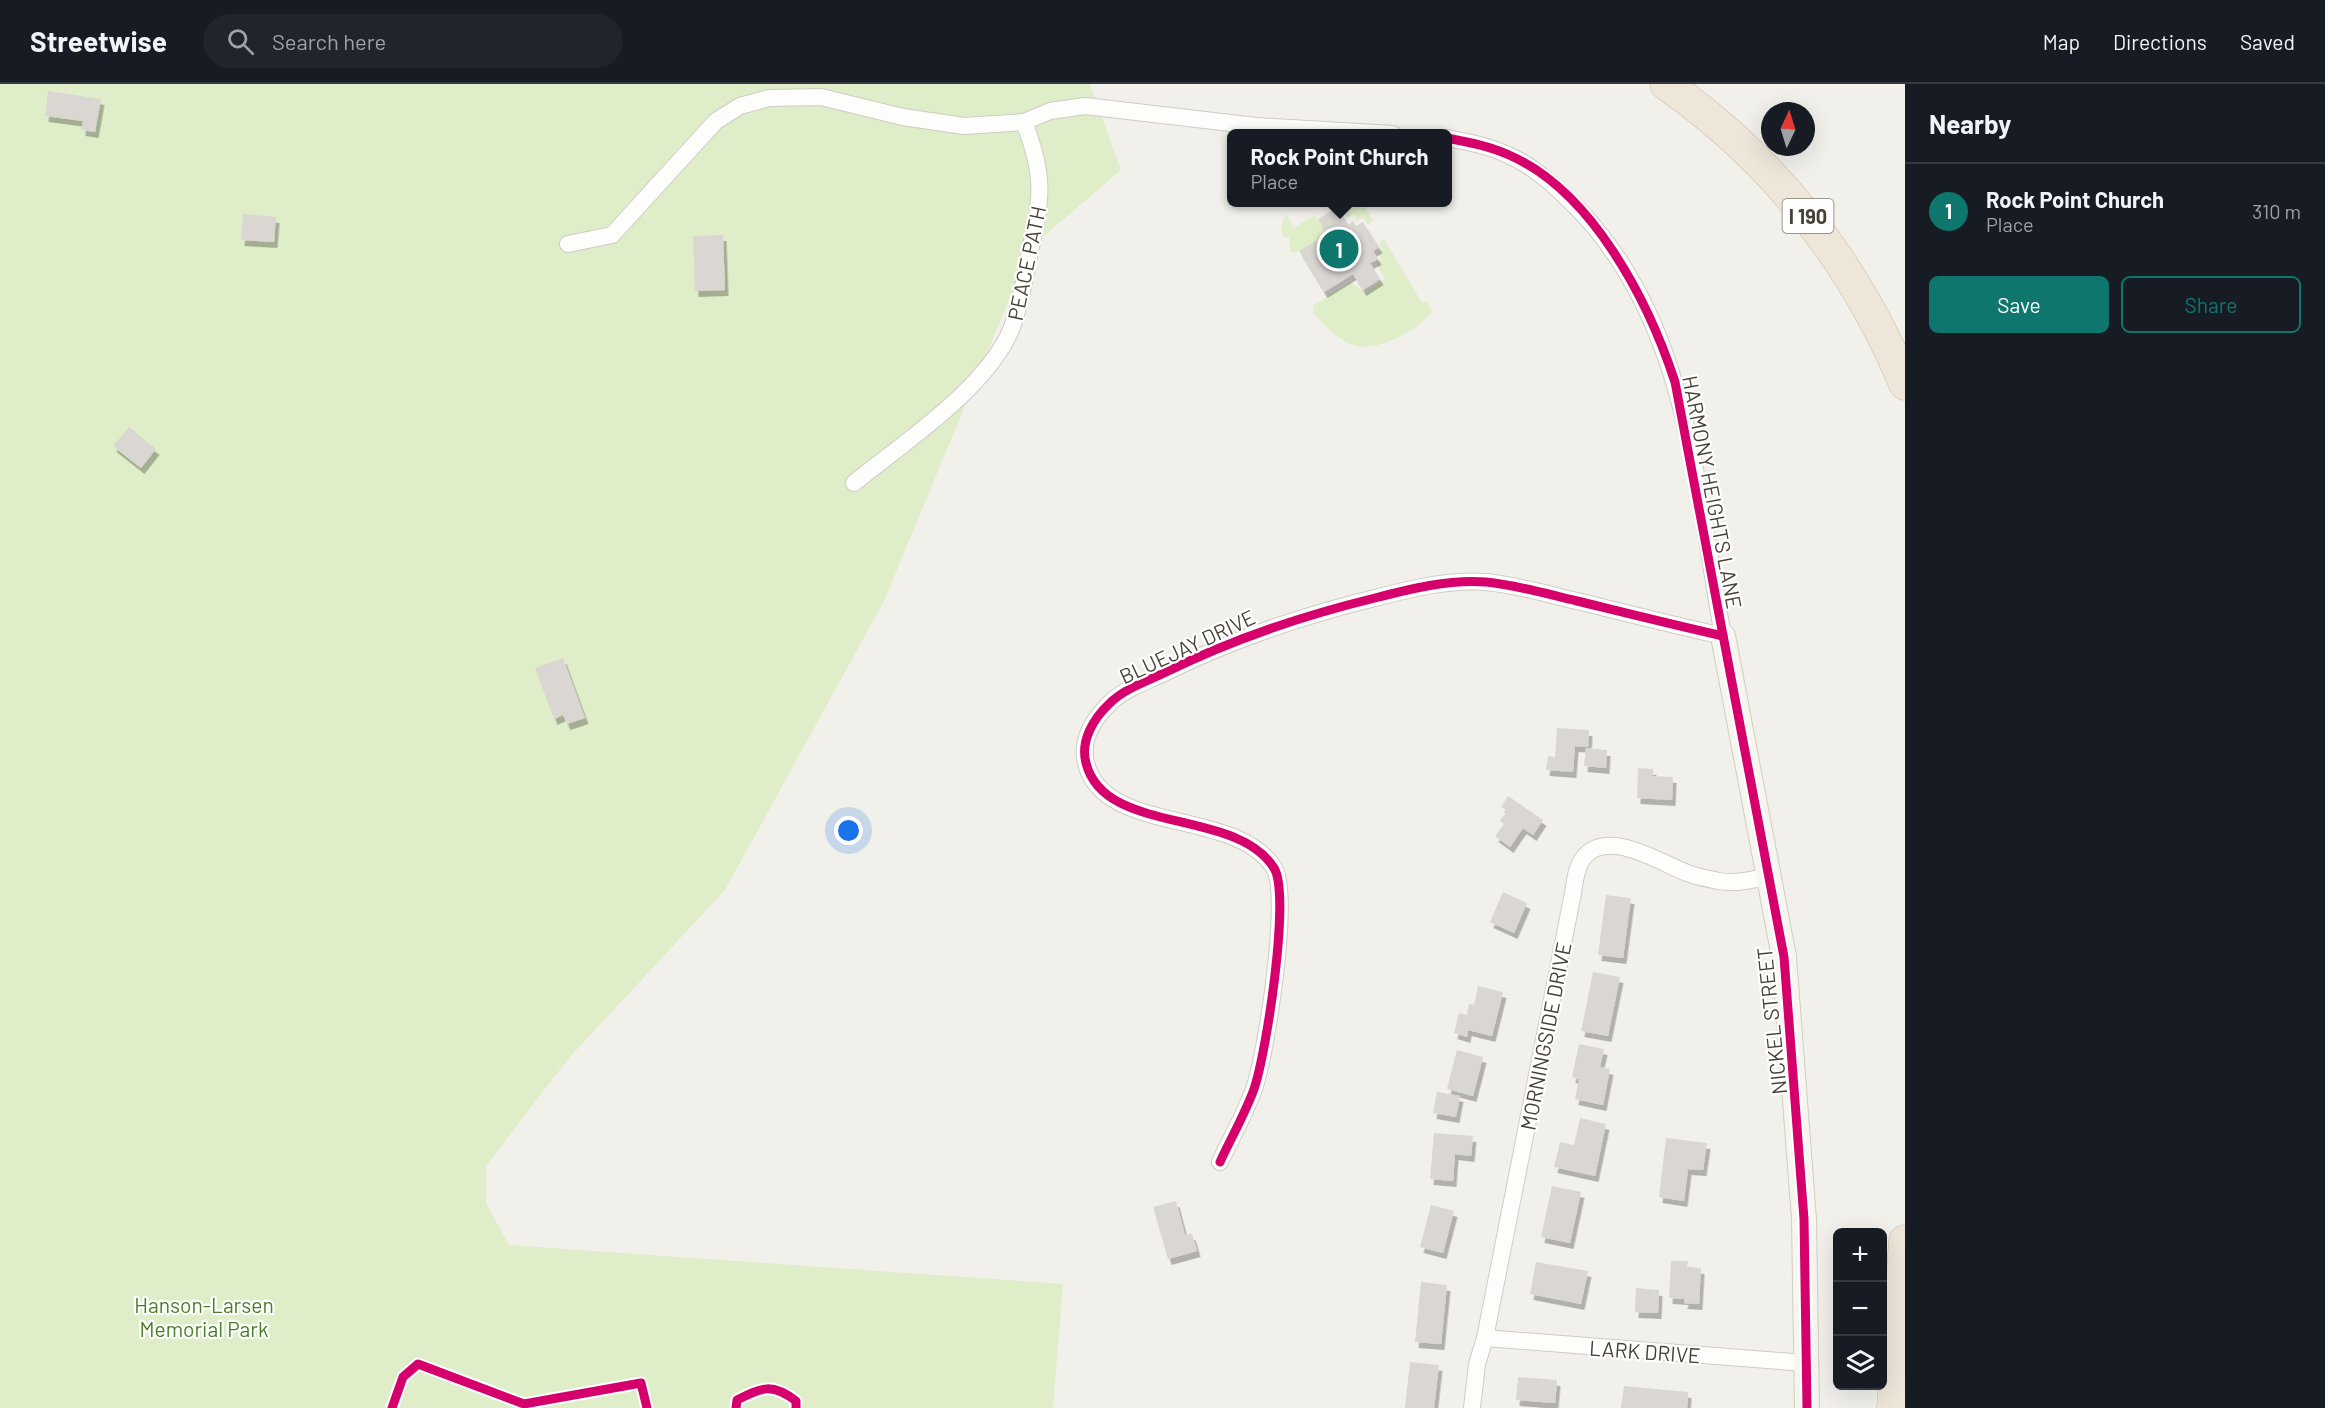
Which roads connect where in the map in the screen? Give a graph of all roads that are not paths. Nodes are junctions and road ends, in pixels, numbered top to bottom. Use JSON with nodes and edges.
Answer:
{"nodes":[{"id":1,"x":1666,"y":84,"type":"edge"},
{"id":2,"x":1024,"y":122,"type":"junction"},
{"id":3,"x":1307,"y":129,"type":"edge"},
{"id":4,"x":1452,"y":139,"type":"edge"},
{"id":5,"x":568,"y":244,"type":"dead end"},
{"id":6,"x":1905,"y":384,"type":"edge"},
{"id":7,"x":854,"y":483,"type":"dead end"},
{"id":8,"x":1723,"y":636,"type":"junction"},
{"id":9,"x":1769,"y":876,"type":"junction"},
{"id":10,"x":1220,"y":1162,"type":"dead end"},
{"id":11,"x":1905,"y":1241,"type":"edge"},
{"id":12,"x":1485,"y":1338,"type":"junction"},
{"id":13,"x":1805,"y":1363,"type":"junction"},
{"id":14,"x":1472,"y":1408,"type":"edge"},
{"id":15,"x":1807,"y":1408,"type":"edge"},
{"id":16,"x":1893,"y":1408,"type":"edge"}],
"edges":[{"from":1,"to":6,"type":"highway","number":"I 190"},
{"from":2,"to":3,"type":"street"},
{"from":2,"to":5,"type":"street"},
{"from":2,"to":7,"type":"street","name":"PEACE PATH"},
{"from":4,"to":8,"type":"street","name":"HARMONY HEIGHTS LANE"},
{"from":8,"to":9,"type":"street","name":"NICKEL STREET"},
{"from":8,"to":10,"type":"street","name":"BLUEJAY DRIVE"},
{"from":9,"to":12,"type":"street","name":"MORNINGSIDE DRIVE"},
{"from":9,"to":13,"type":"street","name":"NICKEL STREET"},
{"from":11,"to":16,"type":"highway"},
{"from":12,"to":13,"type":"street","name":"LARK DRIVE"},
{"from":12,"to":14,"type":"street","name":"MORNINGSIDE DRIVE"},
{"from":13,"to":15,"type":"street","name":"NICKEL STREET"}]}
